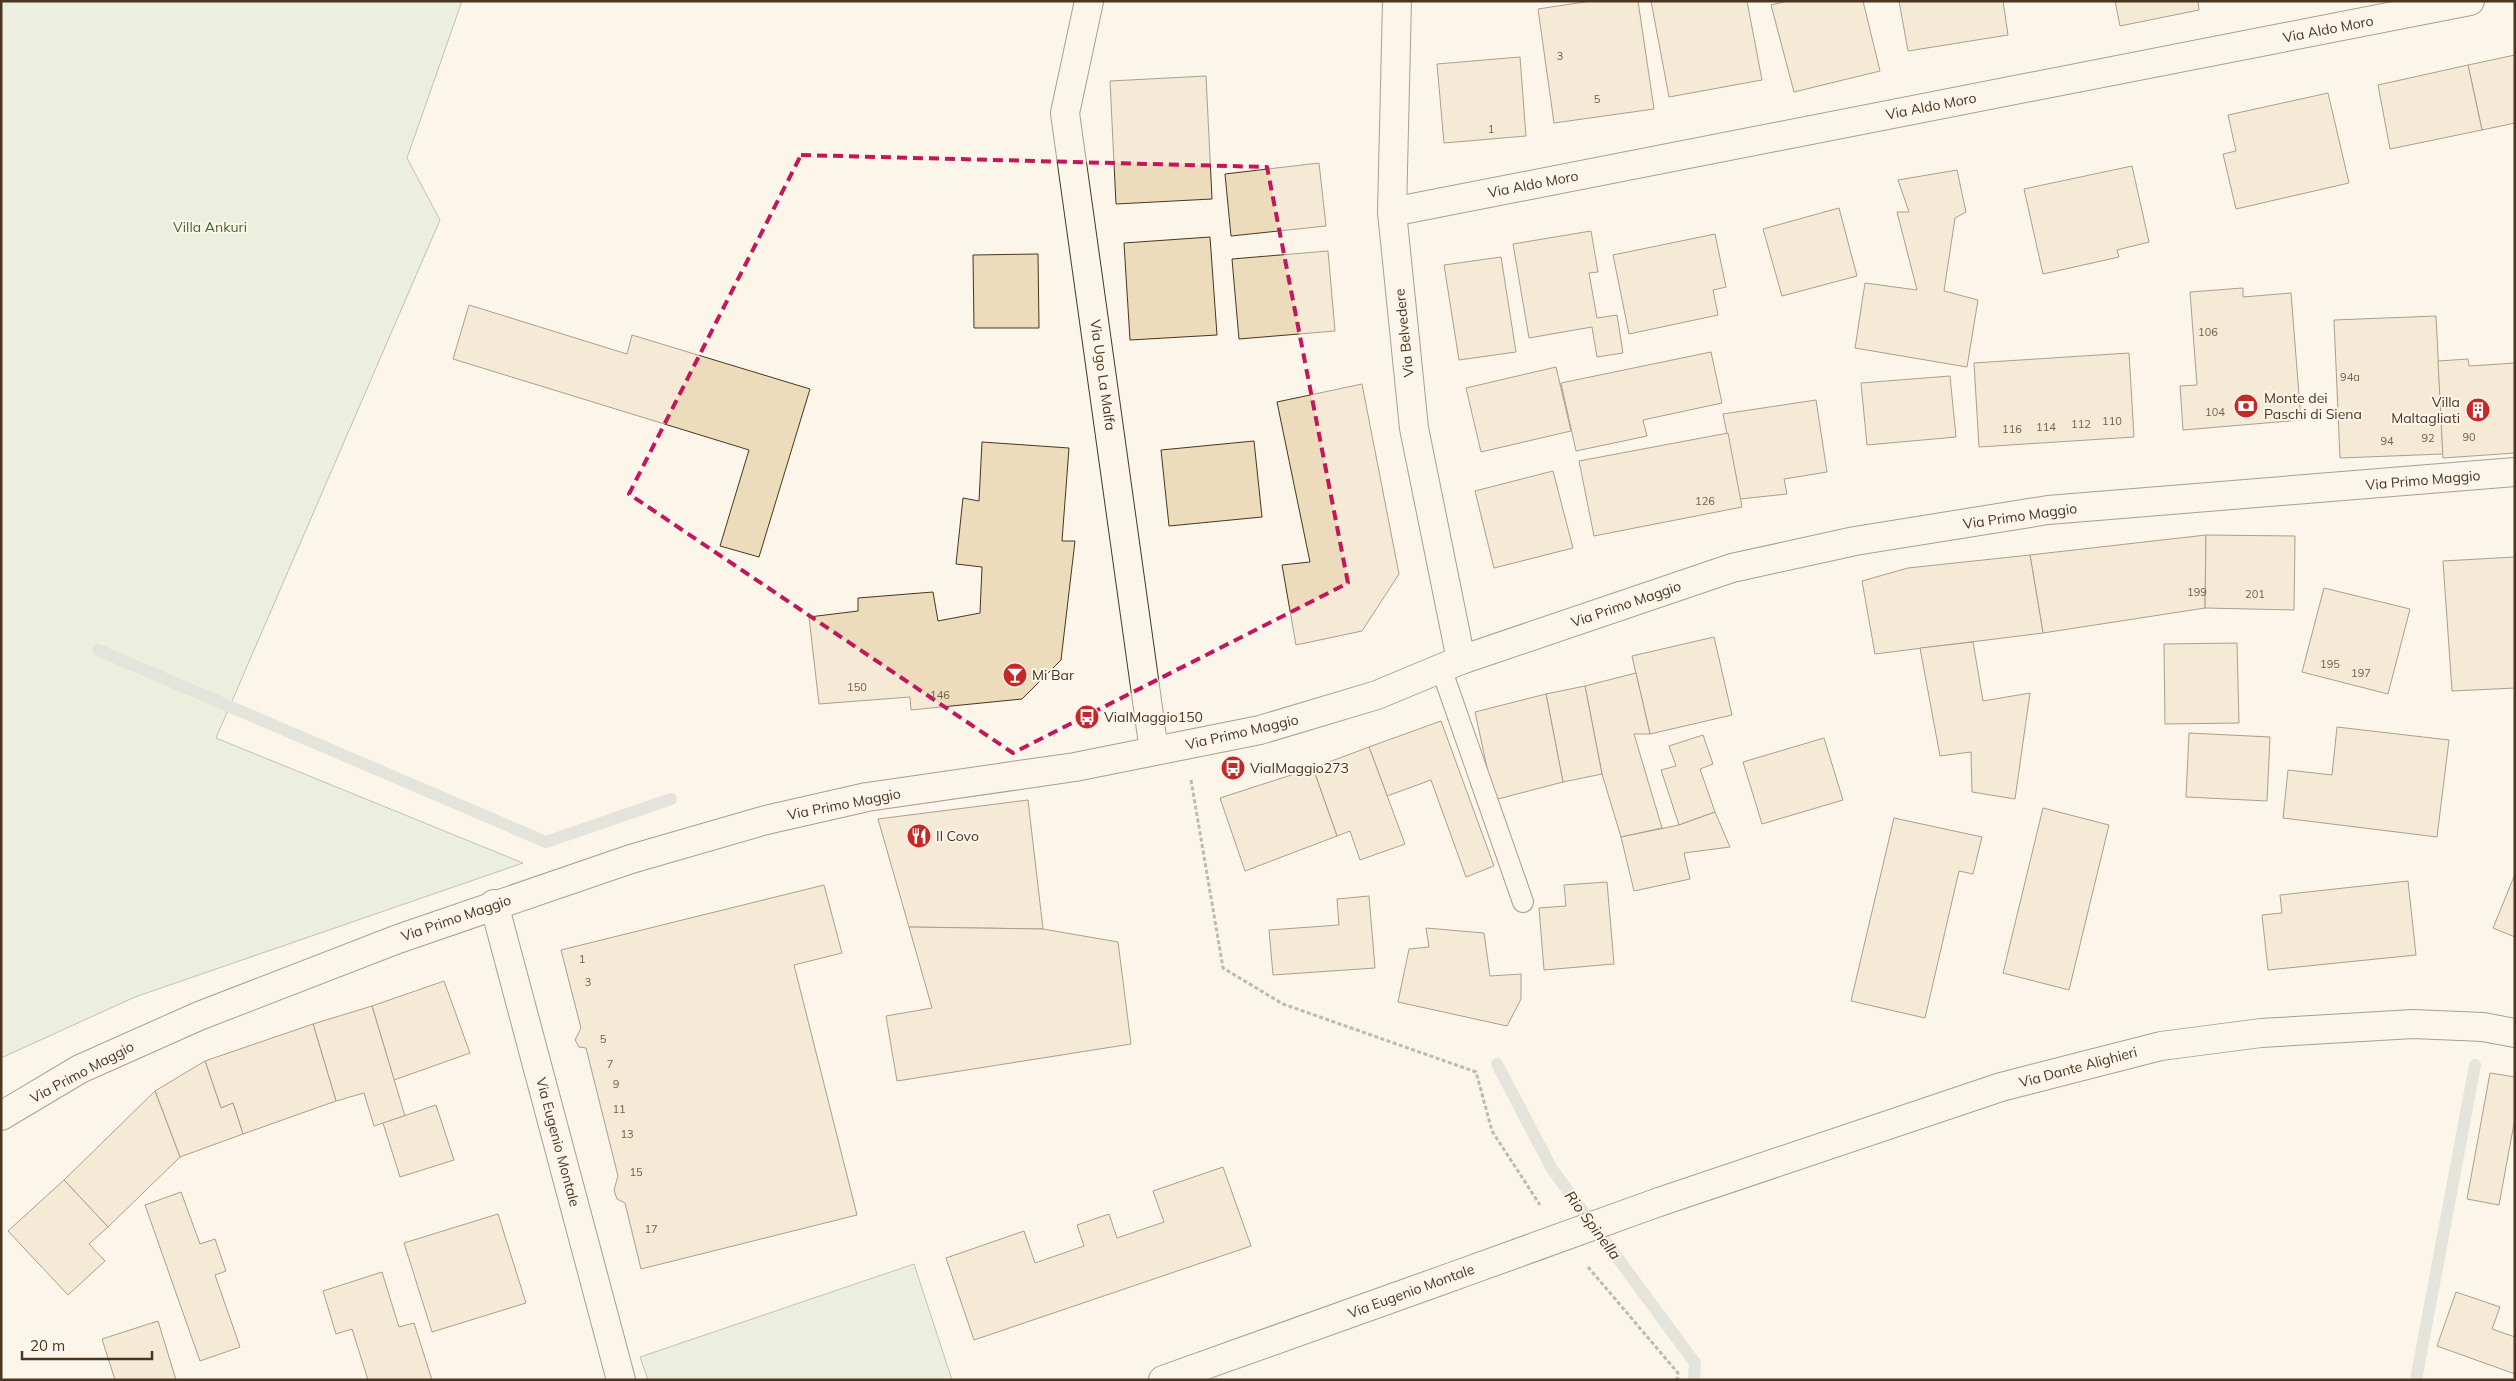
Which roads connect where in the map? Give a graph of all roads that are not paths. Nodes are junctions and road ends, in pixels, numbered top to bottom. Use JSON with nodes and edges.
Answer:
{"nodes":[{"id":1,"x":1089,"y":1,"type":"edge"},
{"id":2,"x":1397,"y":1,"type":"edge"},
{"id":3,"x":2470,"y":1,"type":"edge"},
{"id":4,"x":1392,"y":212,"type":"junction"},
{"id":5,"x":2515,"y":472,"type":"edge"},
{"id":6,"x":1451,"y":664,"type":"junction"},
{"id":7,"x":1154,"y":751,"type":"junction"},
{"id":8,"x":1523,"y":902,"type":"dead end"},
{"id":9,"x":494,"y":904,"type":"junction"},
{"id":10,"x":2515,"y":1034,"type":"edge"},
{"id":11,"x":1,"y":1116,"type":"edge"},
{"id":12,"x":1659,"y":1202,"type":"joint"},
{"id":13,"x":621,"y":1380,"type":"edge"},
{"id":14,"x":1164,"y":1380,"type":"edge"}],
"edges":[{"from":1,"to":7,"type":"street","name":"Via Ugo La Malfa"},
{"from":2,"to":4,"type":"street","name":"Via Belvedere"},
{"from":3,"to":4,"type":"street","name":"Via Aldo Moro"},
{"from":4,"to":6,"type":"street","name":"Via Belvedere"},
{"from":5,"to":6,"type":"street","name":"Via Primo Maggio"},
{"from":6,"to":7,"type":"street","name":"Via Primo Maggio"},
{"from":6,"to":8,"type":"lane"},
{"from":7,"to":9,"type":"street","name":"Via Primo Maggio"},
{"from":9,"to":11,"type":"street","name":"Via Primo Maggio"},
{"from":9,"to":13,"type":"street","name":"Via Eugenio Montale"},
{"from":10,"to":12,"type":"street","name":"Via Dante Alighieri"},
{"from":12,"to":14,"type":"street","name":"Via Eugenio Montale","bridge":true}]}
